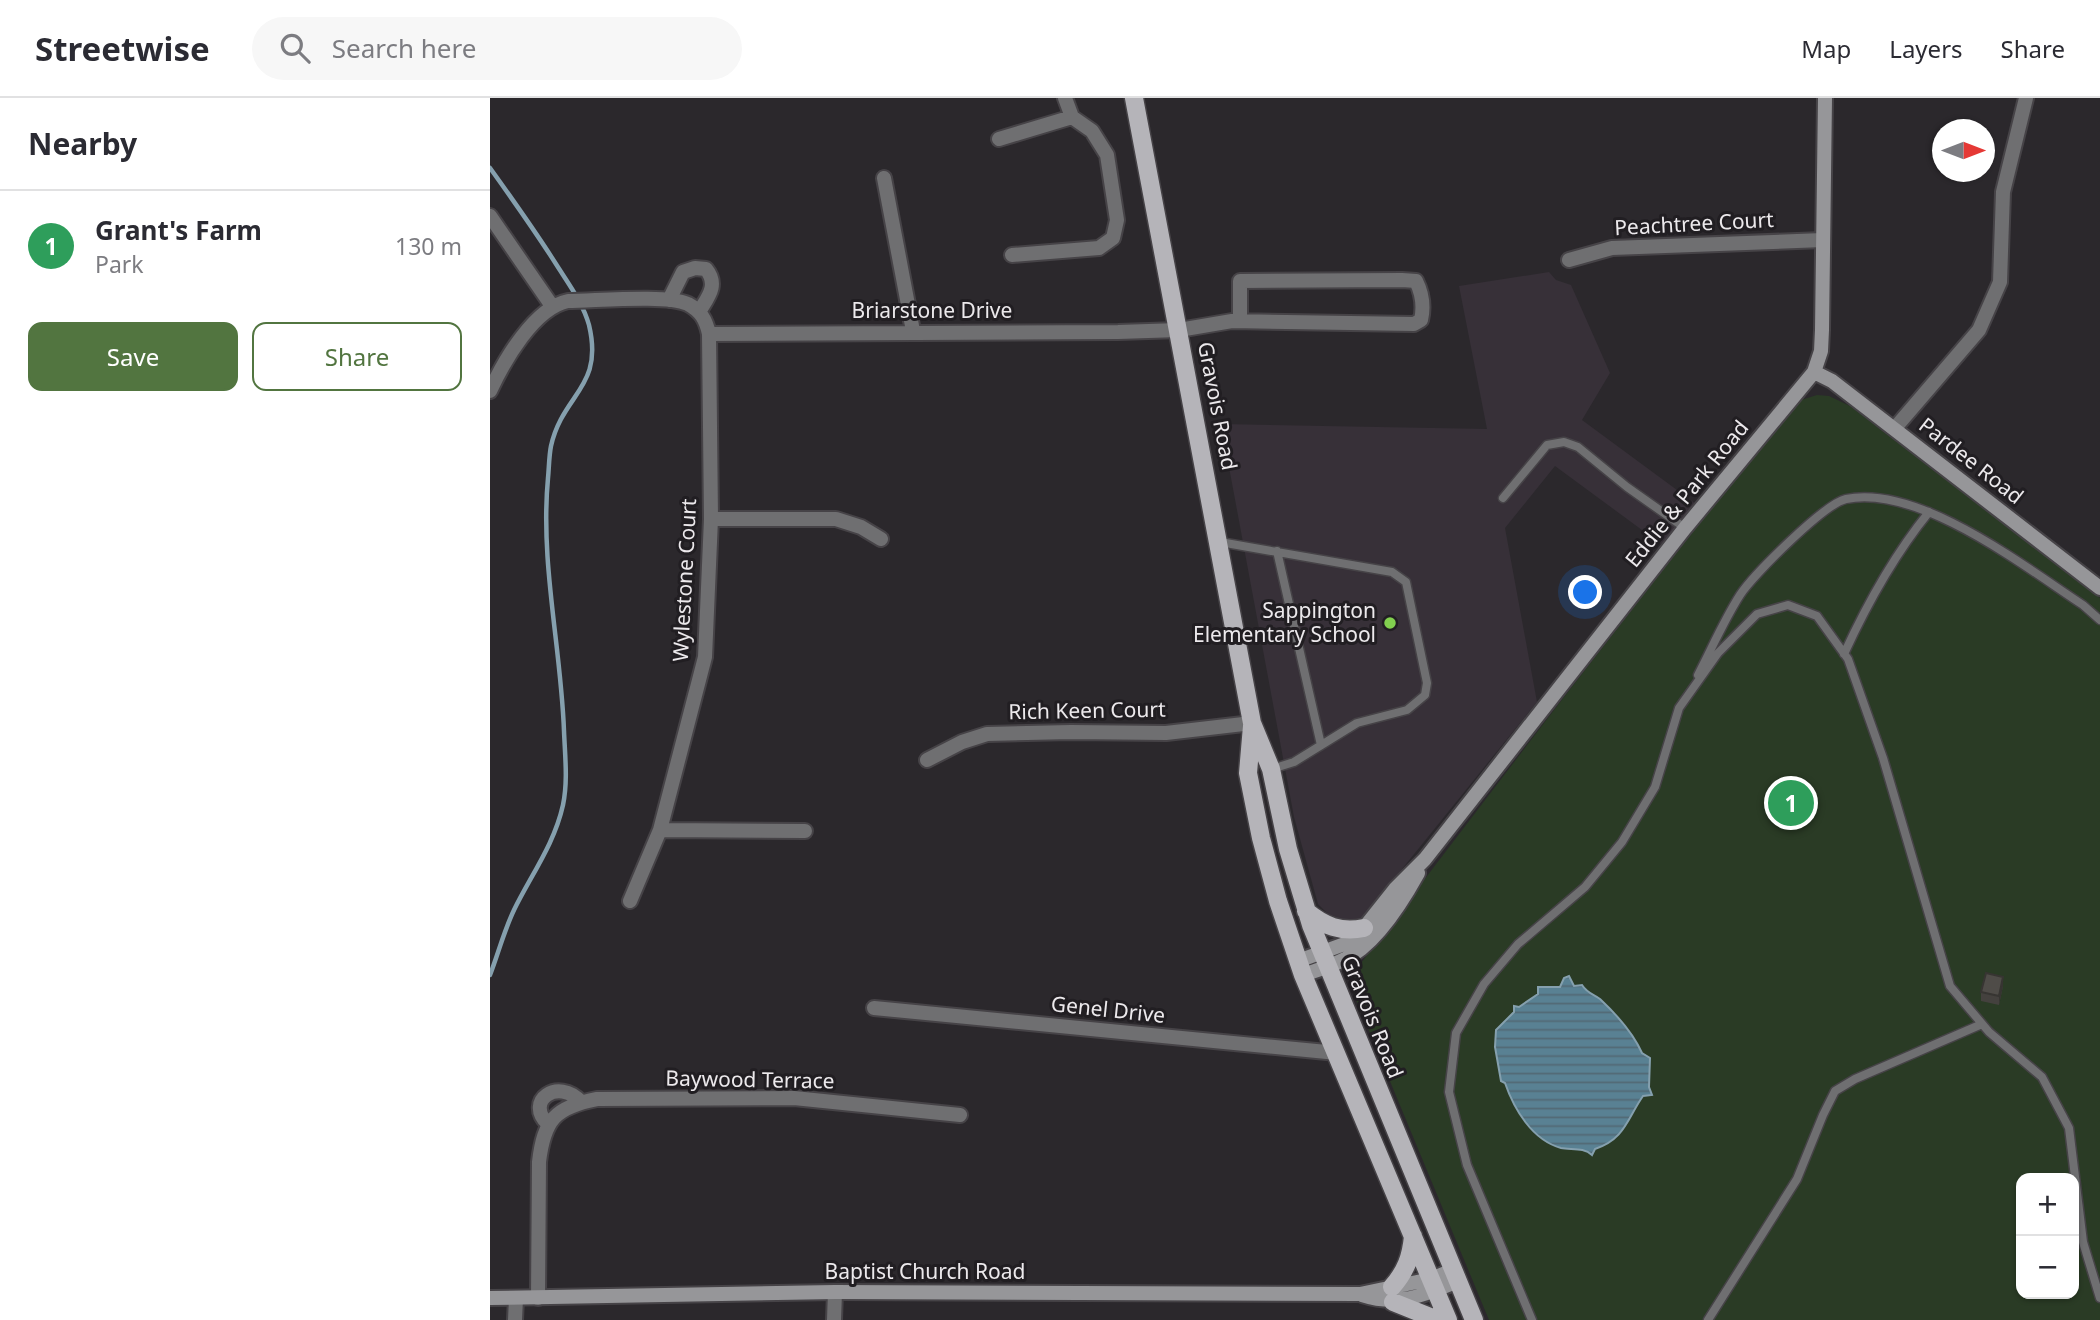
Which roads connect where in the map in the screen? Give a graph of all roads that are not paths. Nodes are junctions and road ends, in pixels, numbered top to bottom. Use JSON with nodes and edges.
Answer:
{"nodes":[{"id":1,"x":1065,"y":98,"type":"edge"},
{"id":2,"x":1134,"y":98,"type":"edge"},
{"id":3,"x":1825,"y":98,"type":"edge"},
{"id":4,"x":2026,"y":98,"type":"edge"},
{"id":5,"x":1072,"y":117,"type":"junction"},
{"id":6,"x":999,"y":139,"type":"dead end"},
{"id":7,"x":884,"y":178,"type":"dead end"},
{"id":8,"x":490,"y":216,"type":"edge"},
{"id":9,"x":1823,"y":240,"type":"junction"},
{"id":10,"x":1013,"y":255,"type":"dead end"},
{"id":11,"x":1569,"y":260,"type":"dead end"},
{"id":12,"x":669,"y":300,"type":"junction"},
{"id":13,"x":552,"y":306,"type":"junction"},
{"id":14,"x":699,"y":312,"type":"junction"},
{"id":15,"x":1240,"y":321,"type":"junction"},
{"id":16,"x":1179,"y":330,"type":"junction"},
{"id":17,"x":913,"y":331,"type":"junction"},
{"id":18,"x":709,"y":334,"type":"junction"},
{"id":19,"x":1814,"y":372,"type":"junction"},
{"id":20,"x":490,"y":391,"type":"edge"},
{"id":21,"x":1895,"y":428,"type":"junction"},
{"id":22,"x":1503,"y":498,"type":"dead end"},
{"id":23,"x":1929,"y":512,"type":"junction"},
{"id":24,"x":711,"y":519,"type":"junction"},
{"id":25,"x":1685,"y":528,"type":"junction"},
{"id":26,"x":881,"y":539,"type":"dead end"},
{"id":27,"x":1220,"y":542,"type":"junction"},
{"id":28,"x":1277,"y":551,"type":"junction"},
{"id":29,"x":2100,"y":588,"type":"edge"},
{"id":30,"x":2100,"y":620,"type":"edge"},
{"id":31,"x":1844,"y":654,"type":"junction"},
{"id":32,"x":1679,"y":708,"type":"junction"},
{"id":33,"x":1252,"y":723,"type":"junction"},
{"id":34,"x":1321,"y":745,"type":"junction"},
{"id":35,"x":927,"y":760,"type":"dead end"},
{"id":36,"x":1272,"y":769,"type":"junction"},
{"id":37,"x":660,"y":830,"type":"junction"},
{"id":38,"x":805,"y":831,"type":"dead end"},
{"id":39,"x":1425,"y":859,"type":"junction"},
{"id":40,"x":630,"y":901,"type":"dead end"},
{"id":41,"x":1306,"y":912,"type":"junction"},
{"id":42,"x":1364,"y":928,"type":"junction"},
{"id":43,"x":1324,"y":959,"type":"junction"},
{"id":44,"x":1301,"y":968,"type":"junction"},
{"id":45,"x":874,"y":1008,"type":"dead end"},
{"id":46,"x":1982,"y":1024,"type":"junction"},
{"id":47,"x":1337,"y":1053,"type":"junction"},
{"id":48,"x":582,"y":1102,"type":"junction"},
{"id":49,"x":960,"y":1115,"type":"dead end"},
{"id":50,"x":548,"y":1124,"type":"junction"},
{"id":51,"x":1413,"y":1236,"type":"junction"},
{"id":52,"x":1456,"y":1276,"type":"junction"},
{"id":53,"x":1434,"y":1284,"type":"junction"},
{"id":54,"x":835,"y":1292,"type":"junction"},
{"id":55,"x":1393,"y":1294,"type":"junction"},
{"id":56,"x":490,"y":1298,"type":"edge"},
{"id":57,"x":516,"y":1298,"type":"junction"},
{"id":58,"x":538,"y":1298,"type":"junction"},
{"id":59,"x":2100,"y":1298,"type":"edge"},
{"id":60,"x":515,"y":1320,"type":"edge"},
{"id":61,"x":834,"y":1320,"type":"edge"},
{"id":62,"x":1438,"y":1320,"type":"edge"},
{"id":63,"x":1448,"y":1320,"type":"edge"},
{"id":64,"x":1474,"y":1320,"type":"edge"},
{"id":65,"x":1532,"y":1320,"type":"edge"},
{"id":66,"x":1708,"y":1320,"type":"edge"}],
"edges":[{"from":1,"to":5,"type":"street"},
{"from":2,"to":16,"type":"main road","name":"Gravois Road"},
{"from":3,"to":9,"type":"street","name":"Eddie & Park Road"},
{"from":4,"to":21,"type":"street"},
{"from":5,"to":6,"type":"street"},
{"from":5,"to":10,"type":"street"},
{"from":7,"to":17,"type":"street"},
{"from":8,"to":13,"type":"street"},
{"from":9,"to":11,"type":"street","name":"Peachtree Court"},
{"from":9,"to":19,"type":"street","name":"Eddie & Park Road"},
{"from":12,"to":13,"type":"street"},
{"from":12,"to":14,"type":"street"},
{"from":12,"to":14,"type":"street"},
{"from":13,"to":20,"type":"street"},
{"from":14,"to":18,"type":"street"},
{"from":15,"to":15,"type":"street","name":"Briarstone Drive"},
{"from":15,"to":16,"type":"street","name":"Briarstone Drive"},
{"from":16,"to":17,"type":"street","name":"Briarstone Drive"},
{"from":16,"to":27,"type":"main road","name":"Gravois Road"},
{"from":17,"to":18,"type":"street","name":"Briarstone Drive"},
{"from":18,"to":24,"type":"street","name":"Wylestone Court"},
{"from":19,"to":21,"type":"street","name":"Pardee Road"},
{"from":19,"to":25,"type":"street","name":"Eddie & Park Road"},
{"from":21,"to":29,"type":"street","name":"Pardee Road"},
{"from":22,"to":25,"type":"lane"},
{"from":23,"to":30,"type":"lane"},
{"from":23,"to":31,"type":"lane"},
{"from":23,"to":32,"type":"lane"},
{"from":24,"to":26,"type":"street"},
{"from":24,"to":37,"type":"street","name":"Wylestone Court"},
{"from":25,"to":39,"type":"street","name":"Eddie & Park Road"},
{"from":27,"to":28,"type":"lane"},
{"from":27,"to":33,"type":"main road","name":"Gravois Road"},
{"from":28,"to":34,"type":"lane"},
{"from":28,"to":34,"type":"lane"},
{"from":31,"to":32,"type":"lane"},
{"from":31,"to":46,"type":"lane"},
{"from":32,"to":65,"type":"lane"},
{"from":33,"to":35,"type":"street","name":"Rich Keen Court"},
{"from":33,"to":36,"type":"main road","name":"Gravois Road"},
{"from":33,"to":44,"type":"main road","name":"Gravois Road"},
{"from":34,"to":36,"type":"lane"},
{"from":36,"to":41,"type":"main road","name":"Gravois Road"},
{"from":37,"to":38,"type":"street"},
{"from":37,"to":40,"type":"street","name":"Wylestone Court"},
{"from":39,"to":42,"type":"street","name":"Eddie & Park Road"},
{"from":39,"to":43,"type":"street","name":"Eddie & Park Road"},
{"from":41,"to":42,"type":"main road"},
{"from":41,"to":43,"type":"main road","name":"Gravois Road"},
{"from":42,"to":43,"type":"street","name":"Eddie & Park Road"},
{"from":43,"to":44,"type":"street","name":"Eddie & Park Road"},
{"from":43,"to":52,"type":"main road","name":"Gravois Road"},
{"from":44,"to":47,"type":"main road","name":"Gravois Road"},
{"from":45,"to":47,"type":"street","name":"Genel Drive"},
{"from":46,"to":59,"type":"lane"},
{"from":46,"to":66,"type":"lane"},
{"from":47,"to":51,"type":"main road","name":"Gravois Road"},
{"from":48,"to":49,"type":"street","name":"Baywood Terrace"},
{"from":48,"to":50,"type":"street","name":"Baywood Terrace"},
{"from":48,"to":50,"type":"street","name":"Baywood Terrace"},
{"from":50,"to":58,"type":"street","name":"Baywood Terrace"},
{"from":51,"to":53,"type":"main road","name":"Gravois Road"},
{"from":51,"to":55,"type":"main road"},
{"from":52,"to":53,"type":"street","name":"Baptist Church Road"},
{"from":52,"to":64,"type":"main road","name":"Gravois Road"},
{"from":53,"to":55,"type":"street","name":"Baptist Church Road"},
{"from":53,"to":63,"type":"main road","name":"Gravois Road"},
{"from":54,"to":55,"type":"street","name":"Baptist Church Road"},
{"from":54,"to":58,"type":"street","name":"Baptist Church Road"},
{"from":54,"to":61,"type":"street"},
{"from":55,"to":62,"type":"main road"},
{"from":56,"to":57,"type":"street","name":"Baptist Church Road"},
{"from":57,"to":58,"type":"street","name":"Baptist Church Road"},
{"from":57,"to":60,"type":"street"}]}
